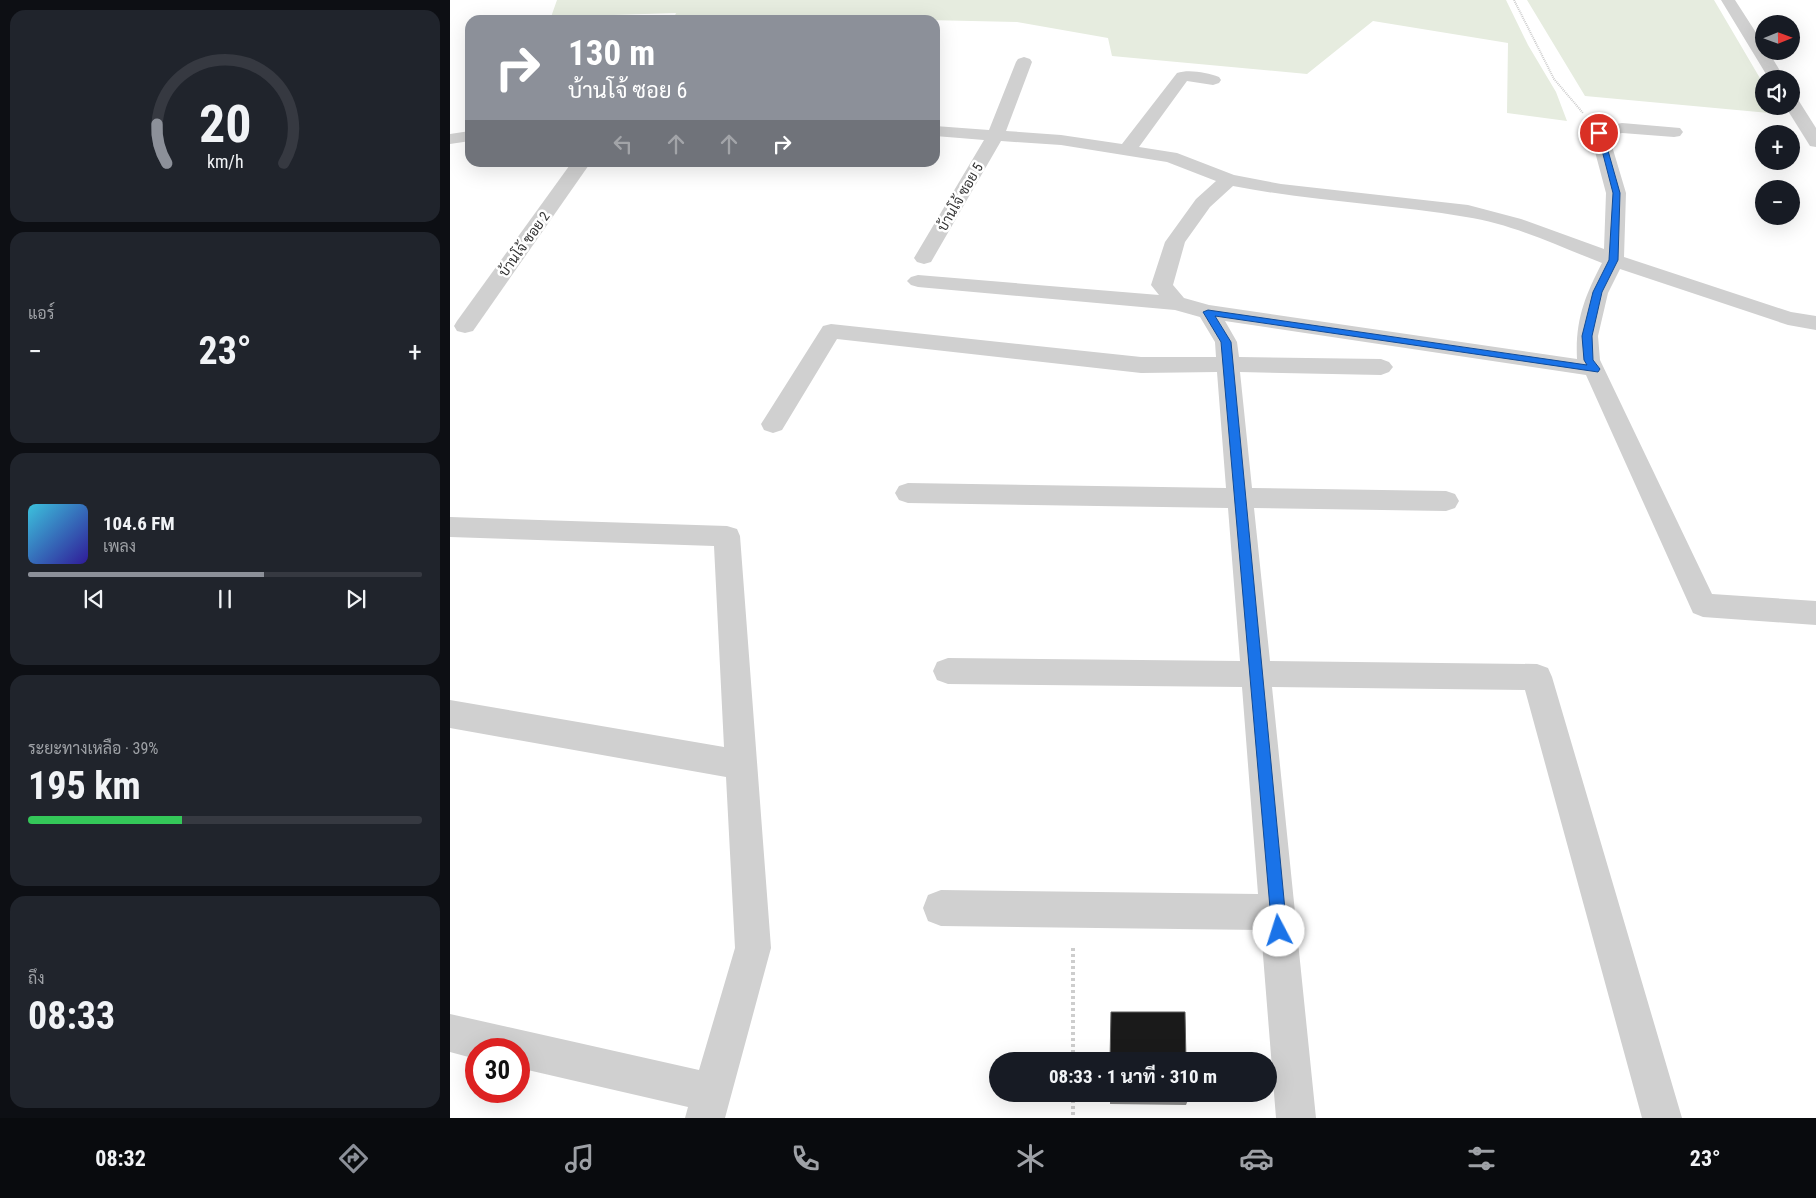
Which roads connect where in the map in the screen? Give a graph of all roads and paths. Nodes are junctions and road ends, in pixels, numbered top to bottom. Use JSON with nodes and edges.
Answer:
{"nodes":[{"id":1,"x":1514,"y":0,"type":"edge"},
{"id":2,"x":1728,"y":0,"type":"edge"},
{"id":3,"x":1024,"y":62,"type":"dead end"},
{"id":4,"x":1771,"y":70,"type":"edge"},
{"id":5,"x":1213,"y":80,"type":"dead end"},
{"id":6,"x":1799,"y":115,"type":"edge"},
{"id":7,"x":940,"y":131,"type":"edge"},
{"id":8,"x":1674,"y":132,"type":"dead end"},
{"id":9,"x":1599,"y":133,"type":"junction"},
{"id":10,"x":996,"y":135,"type":"junction"},
{"id":11,"x":465,"y":137,"type":"edge"},
{"id":12,"x":450,"y":139,"type":"edge"},
{"id":13,"x":1816,"y":142,"type":"edge"},
{"id":14,"x":1127,"y":150,"type":"junction"},
{"id":15,"x":578,"y":167,"type":"edge"},
{"id":16,"x":1229,"y":180,"type":"junction"},
{"id":17,"x":924,"y":258,"type":"dead end"},
{"id":18,"x":1614,"y":260,"type":"junction"},
{"id":19,"x":918,"y":281,"type":"dead end"},
{"id":20,"x":1176,"y":303,"type":"junction"},
{"id":21,"x":1208,"y":312,"type":"junction"},
{"id":22,"x":1816,"y":323,"type":"edge"},
{"id":23,"x":465,"y":326,"type":"dead end"},
{"id":24,"x":1228,"y":364,"type":"junction"},
{"id":25,"x":1381,"y":367,"type":"dead end"},
{"id":26,"x":1595,"y":369,"type":"junction"},
{"id":27,"x":773,"y":424,"type":"dead end"},
{"id":28,"x":908,"y":493,"type":"dead end"},
{"id":29,"x":1240,"y":497,"type":"junction"},
{"id":30,"x":1446,"y":501,"type":"dead end"},
{"id":31,"x":450,"y":527,"type":"edge"},
{"id":32,"x":1816,"y":613,"type":"edge"},
{"id":33,"x":948,"y":671,"type":"dead end"},
{"id":34,"x":1256,"y":674,"type":"junction"},
{"id":35,"x":450,"y":714,"type":"edge"},
{"id":36,"x":742,"y":765,"type":"junction"},
{"id":37,"x":941,"y":908,"type":"dead end"},
{"id":38,"x":1073,"y":910,"type":"junction"},
{"id":39,"x":1278,"y":912,"type":"junction"},
{"id":40,"x":450,"y":1034,"type":"edge"},
{"id":41,"x":468,"y":1038,"type":"edge"},
{"id":42,"x":1073,"y":1052,"type":"edge"},
{"id":43,"x":530,"y":1053,"type":"edge"},
{"id":44,"x":1073,"y":1102,"type":"edge"},
{"id":45,"x":709,"y":1106,"type":"edge"},
{"id":46,"x":1073,"y":1118,"type":"edge"},
{"id":47,"x":1296,"y":1118,"type":"edge"},
{"id":48,"x":1662,"y":1118,"type":"edge"}],
"edges":[{"from":1,"to":9,"type":"path"},
{"from":2,"to":4,"type":"street"},
{"from":3,"to":10,"type":"street","name":"บ้านโจ้ ซอย 5"},
{"from":5,"to":14,"type":"street"},
{"from":6,"to":13,"type":"street"},
{"from":7,"to":10,"type":"street"},
{"from":8,"to":9,"type":"street"},
{"from":9,"to":18,"type":"street"},
{"from":10,"to":14,"type":"street"},
{"from":10,"to":17,"type":"street","name":"บ้านโจ้ ซอย 5"},
{"from":11,"to":12,"type":"street"},
{"from":14,"to":16,"type":"street"},
{"from":15,"to":23,"type":"street","name":"บ้านโจ้ ซอย 2"},
{"from":16,"to":18,"type":"street"},
{"from":16,"to":20,"type":"street"},
{"from":18,"to":22,"type":"street"},
{"from":18,"to":26,"type":"street"},
{"from":19,"to":20,"type":"street"},
{"from":20,"to":21,"type":"street"},
{"from":21,"to":24,"type":"street"},
{"from":21,"to":26,"type":"street"},
{"from":24,"to":25,"type":"street"},
{"from":24,"to":27,"type":"street"},
{"from":24,"to":29,"type":"street"},
{"from":26,"to":32,"type":"street"},
{"from":28,"to":29,"type":"street"},
{"from":29,"to":30,"type":"street"},
{"from":29,"to":34,"type":"street"},
{"from":31,"to":36,"type":"street"},
{"from":33,"to":34,"type":"street"},
{"from":34,"to":39,"type":"street"},
{"from":34,"to":48,"type":"street"},
{"from":35,"to":36,"type":"street"},
{"from":36,"to":45,"type":"street"},
{"from":37,"to":38,"type":"street"},
{"from":38,"to":39,"type":"street"},
{"from":38,"to":42,"type":"path"},
{"from":39,"to":47,"type":"street"},
{"from":40,"to":41,"type":"street"},
{"from":43,"to":45,"type":"street"},
{"from":44,"to":46,"type":"path"}]}
